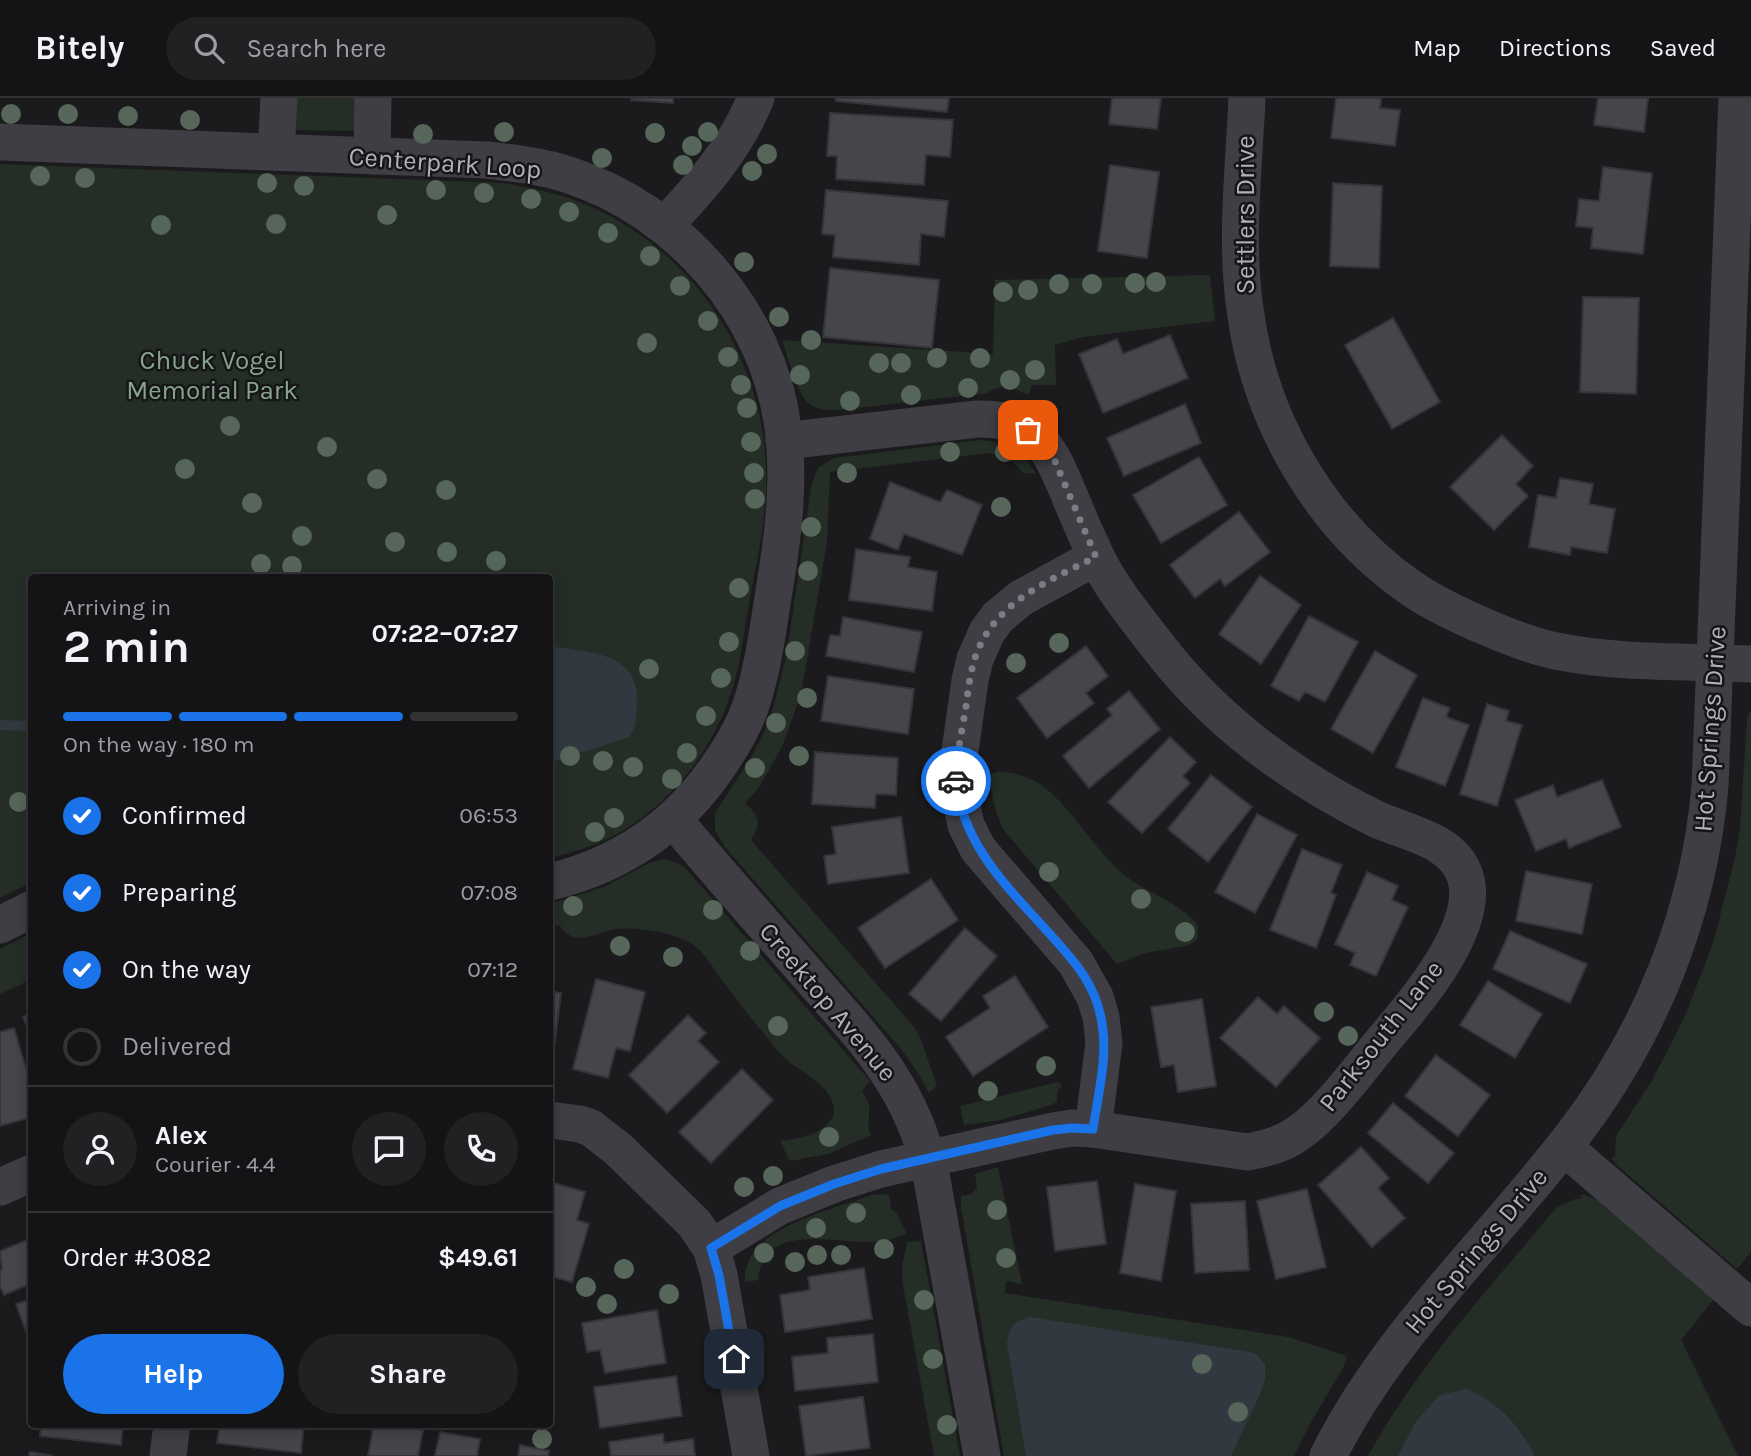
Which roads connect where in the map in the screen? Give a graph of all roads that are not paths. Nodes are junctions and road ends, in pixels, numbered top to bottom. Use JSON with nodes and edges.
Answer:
{"nodes":[{"id":1,"x":279,"y":98,"type":"edge"},
{"id":2,"x":373,"y":98,"type":"edge"},
{"id":3,"x":756,"y":98,"type":"edge"},
{"id":4,"x":1247,"y":98,"type":"edge"},
{"id":5,"x":1737,"y":98,"type":"edge"},
{"id":6,"x":0,"y":142,"type":"edge"},
{"id":7,"x":276,"y":152,"type":"junction"},
{"id":8,"x":372,"y":156,"type":"junction"},
{"id":9,"x":664,"y":225,"type":"junction"},
{"id":10,"x":784,"y":441,"type":"junction"},
{"id":11,"x":1096,"y":557,"type":"junction"},
{"id":12,"x":1715,"y":663,"type":"junction"},
{"id":13,"x":1751,"y":664,"type":"edge"},
{"id":14,"x":673,"y":819,"type":"junction"},
{"id":15,"x":553,"y":881,"type":"edge"},
{"id":16,"x":28,"y":911,"type":"edge"},
{"id":17,"x":0,"y":925,"type":"edge"},
{"id":18,"x":553,"y":1120,"type":"edge"},
{"id":19,"x":1093,"y":1129,"type":"junction"},
{"id":20,"x":1564,"y":1147,"type":"junction"},
{"id":21,"x":928,"y":1159,"type":"junction"},
{"id":22,"x":28,"y":1175,"type":"edge"},
{"id":23,"x":0,"y":1187,"type":"edge"},
{"id":24,"x":711,"y":1248,"type":"junction"},
{"id":25,"x":1751,"y":1308,"type":"edge"},
{"id":26,"x":172,"y":1428,"type":"edge"},
{"id":27,"x":168,"y":1456,"type":"edge"},
{"id":28,"x":751,"y":1456,"type":"edge"},
{"id":29,"x":982,"y":1456,"type":"edge"},
{"id":30,"x":1328,"y":1456,"type":"edge"}],
"edges":[{"from":1,"to":7,"type":"street"},
{"from":2,"to":8,"type":"street"},
{"from":3,"to":9,"type":"street"},
{"from":4,"to":12,"type":"street","name":"Settlers Drive"},
{"from":5,"to":12,"type":"street","name":"Hot Springs Drive"},
{"from":6,"to":7,"type":"street","name":"Centerpark Loop"},
{"from":7,"to":8,"type":"street","name":"Centerpark Loop"},
{"from":8,"to":9,"type":"street","name":"Centerpark Loop"},
{"from":9,"to":10,"type":"street","name":"Centerpark Loop"},
{"from":10,"to":11,"type":"street","name":"Parksouth Lane"},
{"from":10,"to":14,"type":"street","name":"Centerpark Loop"},
{"from":11,"to":19,"type":"street"},
{"from":11,"to":19,"type":"street","name":"Parksouth Lane"},
{"from":12,"to":13,"type":"street","name":"Settlers Drive"},
{"from":12,"to":20,"type":"street","name":"Hot Springs Drive"},
{"from":14,"to":15,"type":"street","name":"Centerpark Loop"},
{"from":14,"to":21,"type":"street","name":"Creektop Avenue"},
{"from":16,"to":17,"type":"street"},
{"from":18,"to":24,"type":"street"},
{"from":19,"to":21,"type":"street","name":"Parksouth Lane"},
{"from":20,"to":25,"type":"street"},
{"from":20,"to":30,"type":"street","name":"Hot Springs Drive"},
{"from":21,"to":24,"type":"street","name":"Parksouth Lane"},
{"from":21,"to":29,"type":"street","name":"Creektop Avenue"},
{"from":22,"to":23,"type":"street"},
{"from":24,"to":28,"type":"street"},
{"from":26,"to":27,"type":"street"}]}
